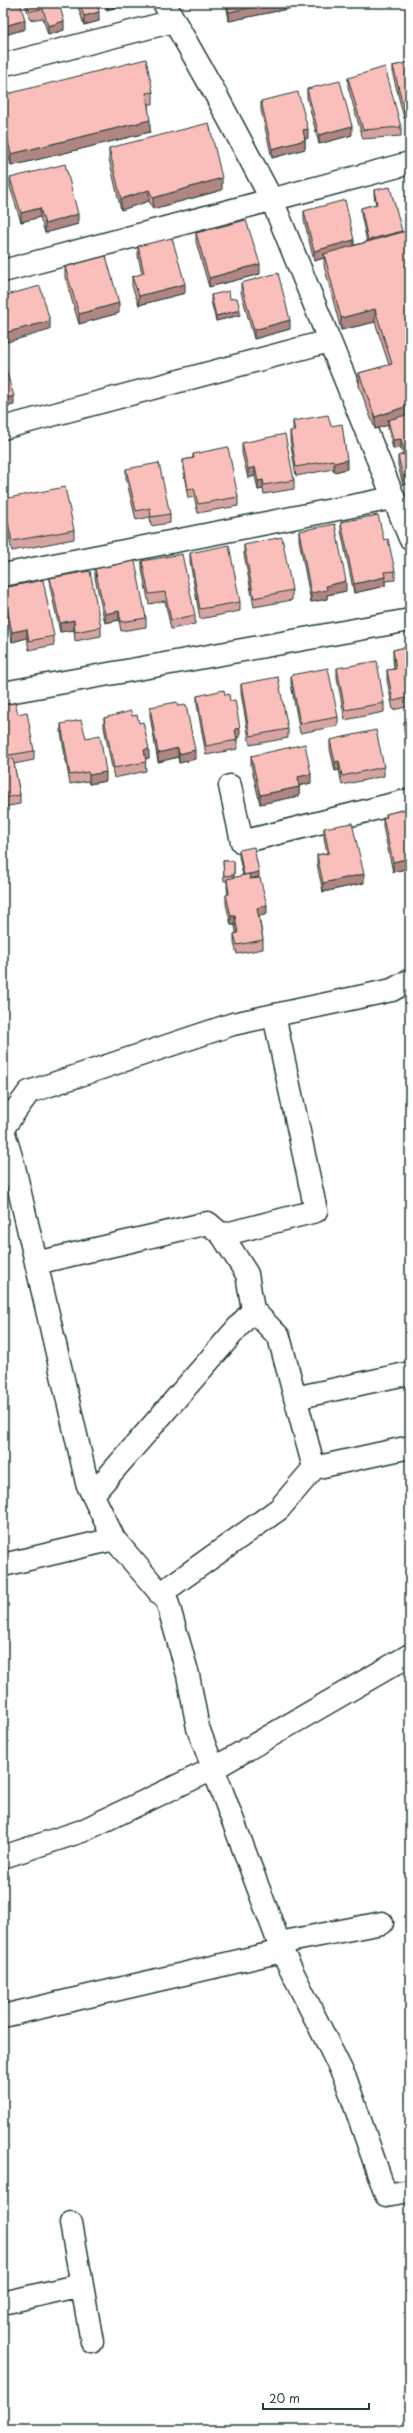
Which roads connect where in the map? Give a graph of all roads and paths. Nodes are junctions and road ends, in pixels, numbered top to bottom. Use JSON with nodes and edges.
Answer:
{"nodes":[{"id":1,"x":169,"y":12,"type":"edge"},
{"id":2,"x":10,"y":64,"type":"dead end"},
{"id":3,"x":410,"y":164,"type":"edge"},
{"id":4,"x":272,"y":200,"type":"junction"},
{"id":5,"x":3,"y":271,"type":"edge"},
{"id":6,"x":329,"y":341,"type":"junction"},
{"id":7,"x":3,"y":428,"type":"edge"},
{"id":8,"x":393,"y":498,"type":"junction"},
{"id":9,"x":410,"y":538,"type":"edge"},
{"id":10,"x":3,"y":575,"type":"edge"},
{"id":11,"x":410,"y":620,"type":"edge"},
{"id":12,"x":3,"y":693,"type":"edge"},
{"id":13,"x":230,"y":786,"type":"dead end"},
{"id":14,"x":410,"y":800,"type":"edge"},
{"id":15,"x":410,"y":980,"type":"edge"},
{"id":16,"x":274,"y":1015,"type":"junction"},
{"id":17,"x":3,"y":1129,"type":"edge"},
{"id":18,"x":222,"y":1235,"type":"junction"},
{"id":19,"x":36,"y":1262,"type":"junction"},
{"id":20,"x":253,"y":1310,"type":"junction"},
{"id":21,"x":410,"y":1373,"type":"edge"},
{"id":22,"x":295,"y":1398,"type":"junction"},
{"id":23,"x":410,"y":1447,"type":"edge"},
{"id":24,"x":314,"y":1468,"type":"junction"},
{"id":25,"x":93,"y":1494,"type":"junction"},
{"id":26,"x":114,"y":1539,"type":"junction"},
{"id":27,"x":3,"y":1565,"type":"edge"},
{"id":28,"x":160,"y":1594,"type":"junction"},
{"id":29,"x":410,"y":1655,"type":"edge"},
{"id":30,"x":213,"y":1769,"type":"junction"},
{"id":31,"x":3,"y":1857,"type":"edge"},
{"id":32,"x":382,"y":1923,"type":"dead end"},
{"id":33,"x":280,"y":1947,"type":"junction"},
{"id":34,"x":3,"y":2016,"type":"edge"},
{"id":35,"x":410,"y":2191,"type":"edge"},
{"id":36,"x":71,"y":2223,"type":"dead end"},
{"id":37,"x":81,"y":2285,"type":"junction"},
{"id":38,"x":3,"y":2303,"type":"edge"},
{"id":39,"x":92,"y":2342,"type":"dead end"}],
"edges":[{"from":1,"to":2,"type":"street"},
{"from":1,"to":4,"type":"street"},
{"from":3,"to":4,"type":"street"},
{"from":4,"to":5,"type":"street"},
{"from":4,"to":6,"type":"street"},
{"from":6,"to":7,"type":"street"},
{"from":6,"to":8,"type":"street"},
{"from":8,"to":9,"type":"street"},
{"from":8,"to":10,"type":"street"},
{"from":11,"to":12,"type":"street"},
{"from":13,"to":14,"type":"street"},
{"from":15,"to":16,"type":"street"},
{"from":16,"to":17,"type":"street"},
{"from":16,"to":18,"type":"street"},
{"from":17,"to":19,"type":"street"},
{"from":18,"to":19,"type":"street"},
{"from":18,"to":20,"type":"street"},
{"from":19,"to":25,"type":"street"},
{"from":20,"to":22,"type":"street"},
{"from":20,"to":25,"type":"street"},
{"from":21,"to":22,"type":"street"},
{"from":22,"to":24,"type":"street"},
{"from":23,"to":24,"type":"street"},
{"from":24,"to":28,"type":"street"},
{"from":25,"to":26,"type":"street"},
{"from":26,"to":27,"type":"street"},
{"from":26,"to":28,"type":"street"},
{"from":28,"to":30,"type":"street"},
{"from":29,"to":30,"type":"street"},
{"from":30,"to":31,"type":"street"},
{"from":30,"to":33,"type":"street"},
{"from":32,"to":33,"type":"street"},
{"from":33,"to":34,"type":"street"},
{"from":33,"to":35,"type":"street"},
{"from":36,"to":37,"type":"street"},
{"from":37,"to":38,"type":"street"},
{"from":37,"to":39,"type":"street"}]}
